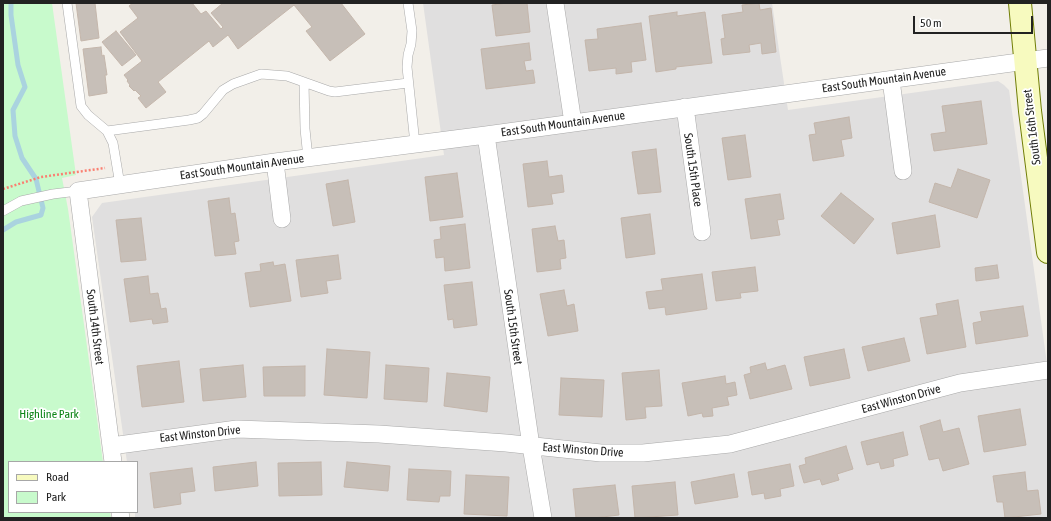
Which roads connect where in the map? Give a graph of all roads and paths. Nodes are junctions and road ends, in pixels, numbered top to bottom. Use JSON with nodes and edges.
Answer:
{"nodes":[{"id":1,"x":67,"y":3,"type":"edge"},
{"id":2,"x":408,"y":3,"type":"edge"},
{"id":3,"x":555,"y":3,"type":"edge"},
{"id":4,"x":1020,"y":3,"type":"edge"},
{"id":5,"x":1048,"y":58,"type":"edge"},
{"id":6,"x":1026,"y":61,"type":"junction"},
{"id":7,"x":891,"y":80,"type":"junction"},
{"id":8,"x":304,"y":82,"type":"junction"},
{"id":9,"x":408,"y":84,"type":"junction"},
{"id":10,"x":684,"y":107,"type":"junction"},
{"id":11,"x":573,"y":123,"type":"junction"},
{"id":12,"x":107,"y":131,"type":"junction"},
{"id":13,"x":486,"y":135,"type":"junction"},
{"id":14,"x":415,"y":144,"type":"junction"},
{"id":15,"x":308,"y":158,"type":"junction"},
{"id":16,"x":275,"y":162,"type":"junction"},
{"id":17,"x":117,"y":166,"type":"junction"},
{"id":18,"x":903,"y":171,"type":"dead end"},
{"id":19,"x":120,"y":185,"type":"junction"},
{"id":20,"x":3,"y":189,"type":"edge"},
{"id":21,"x":78,"y":191,"type":"junction"},
{"id":22,"x":3,"y":211,"type":"edge"},
{"id":23,"x":282,"y":219,"type":"dead end"},
{"id":24,"x":702,"y":232,"type":"dead end"},
{"id":25,"x":1048,"y":252,"type":"edge"},
{"id":26,"x":1048,"y":370,"type":"edge"},
{"id":27,"x":530,"y":446,"type":"junction"},
{"id":28,"x":112,"y":454,"type":"edge"},
{"id":29,"x":543,"y":518,"type":"edge"}],
"edges":[{"from":1,"to":12,"type":"lane"},
{"from":2,"to":9,"type":"lane"},
{"from":3,"to":11,"type":"street"},
{"from":4,"to":6,"type":"main road","name":"South 16th Street"},
{"from":5,"to":6,"type":"street","name":"East South Mountain Avenue"},
{"from":6,"to":7,"type":"street","name":"East South Mountain Avenue"},
{"from":6,"to":25,"type":"main road","name":"South 16th Street"},
{"from":7,"to":10,"type":"street","name":"East South Mountain Avenue"},
{"from":7,"to":18,"type":"street"},
{"from":8,"to":9,"type":"lane"},
{"from":8,"to":12,"type":"lane"},
{"from":8,"to":15,"type":"lane"},
{"from":9,"to":14,"type":"lane"},
{"from":10,"to":11,"type":"street","name":"East South Mountain Avenue"},
{"from":10,"to":24,"type":"street","name":"South 15th Place"},
{"from":11,"to":13,"type":"street","name":"East South Mountain Avenue"},
{"from":12,"to":17,"type":"lane"},
{"from":13,"to":14,"type":"street","name":"East South Mountain Avenue"},
{"from":13,"to":27,"type":"street","name":"South 15th Street"},
{"from":14,"to":15,"type":"street","name":"East South Mountain Avenue"},
{"from":15,"to":16,"type":"street","name":"East South Mountain Avenue"},
{"from":16,"to":19,"type":"street","name":"East South Mountain Avenue"},
{"from":16,"to":23,"type":"street"},
{"from":17,"to":19,"type":"lane"},
{"from":17,"to":20,"type":"path"},
{"from":19,"to":21,"type":"street","name":"East South Mountain Avenue"},
{"from":21,"to":22,"type":"lane"},
{"from":21,"to":28,"type":"street","name":"South 14th Street"},
{"from":26,"to":27,"type":"street","name":"East Winston Drive"},
{"from":27,"to":28,"type":"street","name":"East Winston Drive"},
{"from":27,"to":29,"type":"street","name":"South 15th Street"}]}
